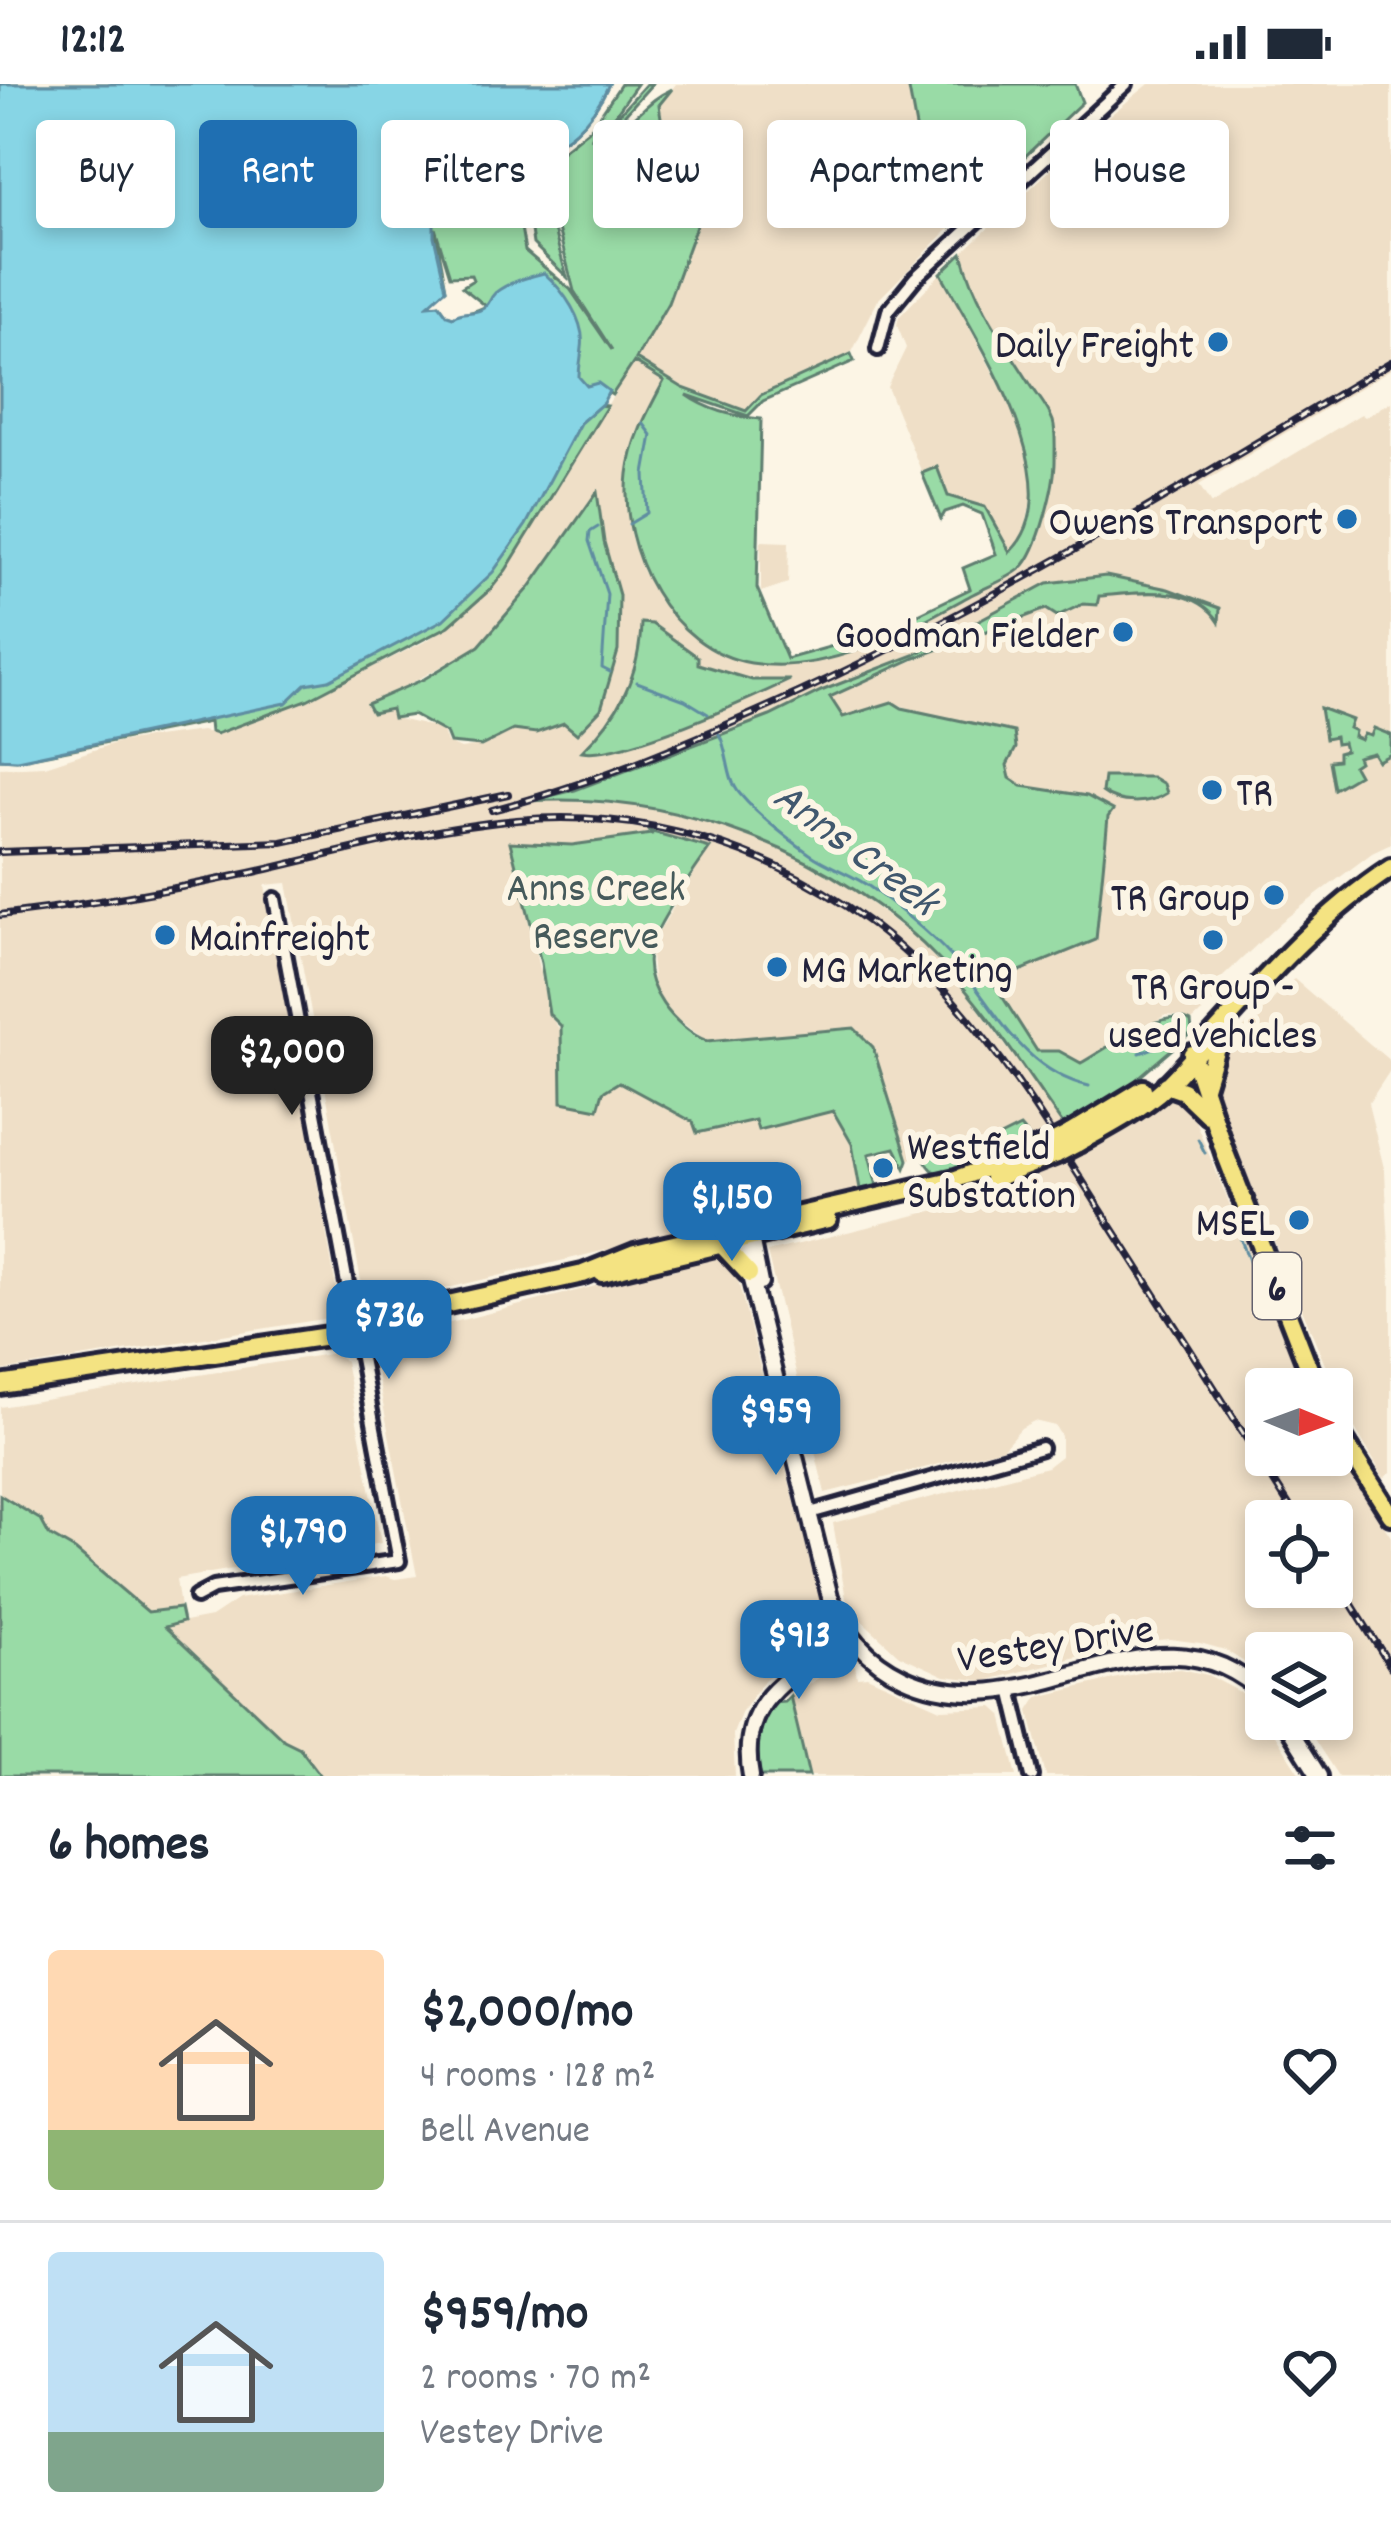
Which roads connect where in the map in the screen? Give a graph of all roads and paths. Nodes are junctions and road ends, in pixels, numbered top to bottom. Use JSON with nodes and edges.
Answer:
{"nodes":[{"id":1,"x":1126,"y":84,"type":"edge"},
{"id":2,"x":878,"y":349,"type":"dead end"},
{"id":3,"x":1391,"y":868,"type":"edge"},
{"id":4,"x":274,"y":899,"type":"dead end"},
{"id":5,"x":1223,"y":1024,"type":"junction"},
{"id":6,"x":1192,"y":1054,"type":"junction"},
{"id":7,"x":1166,"y":1084,"type":"junction"},
{"id":8,"x":1203,"y":1092,"type":"junction"},
{"id":9,"x":1213,"y":1120,"type":"junction"},
{"id":10,"x":1073,"y":1139,"type":"junction"},
{"id":11,"x":740,"y":1236,"type":"junction"},
{"id":12,"x":749,"y":1274,"type":"joint"},
{"id":13,"x":759,"y":1300,"type":"junction"},
{"id":14,"x":353,"y":1328,"type":"junction"},
{"id":15,"x":1309,"y":1368,"type":"edge"},
{"id":16,"x":0,"y":1385,"type":"edge"},
{"id":17,"x":1041,"y":1448,"type":"dead end"},
{"id":18,"x":1353,"y":1455,"type":"edge"},
{"id":19,"x":810,"y":1513,"type":"junction"},
{"id":20,"x":1391,"y":1515,"type":"edge"},
{"id":21,"x":196,"y":1597,"type":"dead end"},
{"id":22,"x":849,"y":1635,"type":"junction"},
{"id":23,"x":1245,"y":1680,"type":"edge"},
{"id":24,"x":1011,"y":1690,"type":"junction"},
{"id":25,"x":1296,"y":1740,"type":"edge"},
{"id":26,"x":751,"y":1776,"type":"edge"},
{"id":27,"x":1032,"y":1776,"type":"edge"},
{"id":28,"x":1319,"y":1776,"type":"edge"}],
"edges":[{"from":1,"to":2,"type":"street"},
{"from":3,"to":5,"type":"main road"},
{"from":4,"to":14,"type":"street"},
{"from":5,"to":6,"type":"main road"},
{"from":5,"to":8,"type":"main road"},
{"from":6,"to":7,"type":"main road"},
{"from":6,"to":8,"type":"main road","number":"6"},
{"from":6,"to":10,"type":"main road"},
{"from":7,"to":9,"type":"main road"},
{"from":7,"to":10,"type":"main road"},
{"from":8,"to":9,"type":"main road","number":"6"},
{"from":9,"to":15,"type":"main road","number":"6"},
{"from":10,"to":11,"type":"main road","bridge":true},
{"from":11,"to":12,"type":"main road"},
{"from":11,"to":13,"type":"street","name":"Vestey Drive"},
{"from":11,"to":14,"type":"main road"},
{"from":12,"to":13,"type":"street","name":"Vestey Drive"},
{"from":13,"to":19,"type":"street","name":"Vestey Drive"},
{"from":14,"to":16,"type":"main road"},
{"from":14,"to":21,"type":"street"},
{"from":17,"to":19,"type":"street"},
{"from":18,"to":20,"type":"main road"},
{"from":19,"to":22,"type":"street","name":"Vestey Drive"},
{"from":22,"to":24,"type":"street","name":"Vestey Drive"},
{"from":22,"to":26,"type":"street"},
{"from":23,"to":24,"type":"street","name":"Vestey Drive"},
{"from":24,"to":27,"type":"street"},
{"from":25,"to":28,"type":"street"}]}
